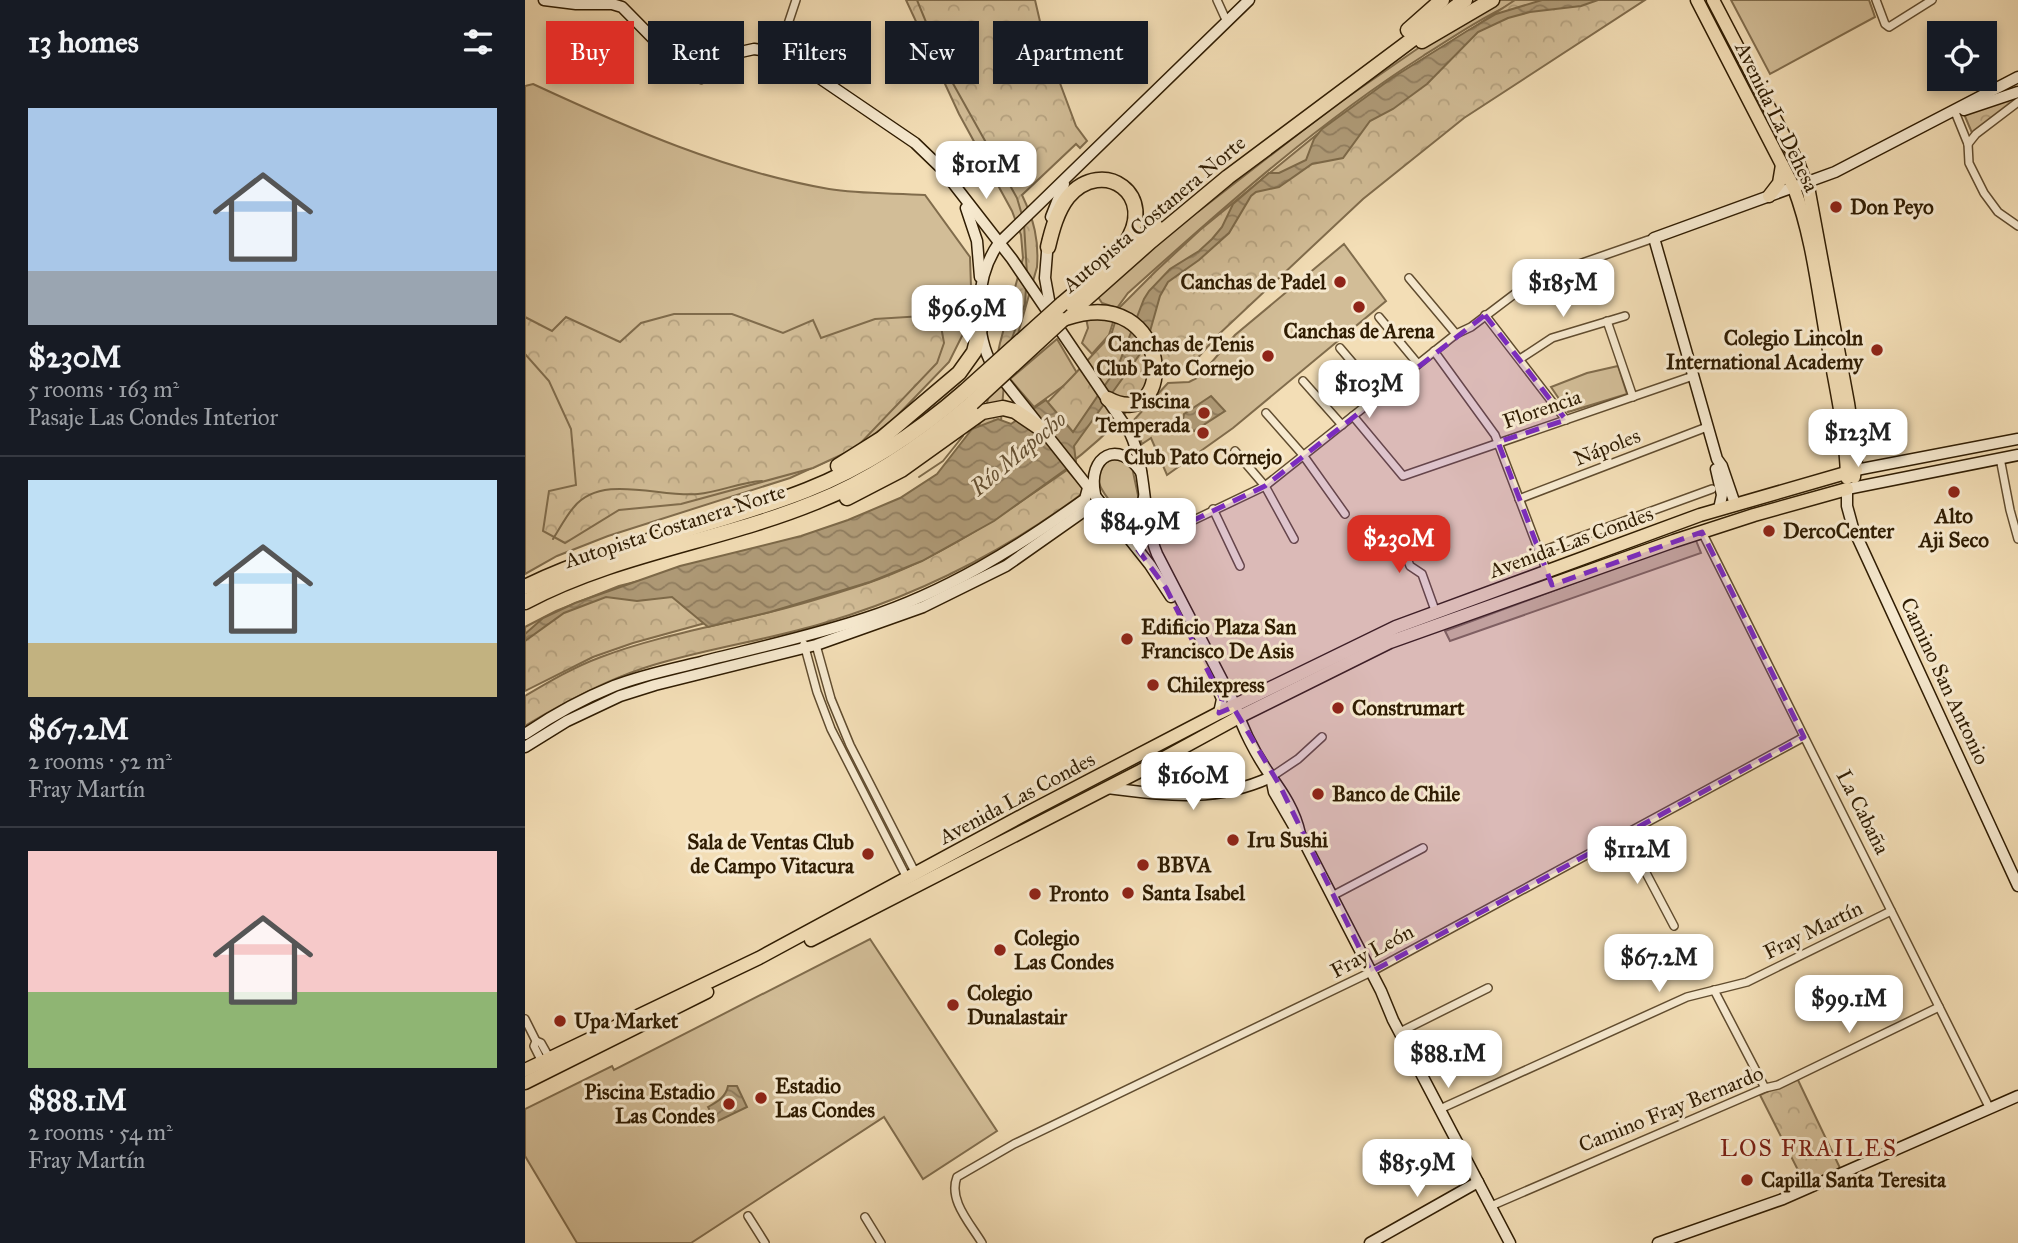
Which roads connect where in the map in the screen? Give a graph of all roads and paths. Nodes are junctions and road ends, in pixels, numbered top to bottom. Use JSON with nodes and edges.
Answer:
{"nodes":[{"id":1,"x":544,"y":0,"type":"edge"},
{"id":2,"x":796,"y":0,"type":"edge"},
{"id":3,"x":1217,"y":0,"type":"edge"},
{"id":4,"x":1249,"y":0,"type":"edge"},
{"id":5,"x":1441,"y":0,"type":"edge"},
{"id":6,"x":1449,"y":0,"type":"edge"},
{"id":7,"x":1465,"y":0,"type":"edge"},
{"id":8,"x":1492,"y":0,"type":"edge"},
{"id":9,"x":1697,"y":0,"type":"edge"},
{"id":10,"x":1713,"y":0,"type":"edge"},
{"id":11,"x":1875,"y":0,"type":"edge"},
{"id":12,"x":1928,"y":1,"type":"edge"},
{"id":13,"x":789,"y":21,"type":"edge"},
{"id":14,"x":1227,"y":22,"type":"junction"},
{"id":15,"x":1408,"y":30,"type":"junction"},
{"id":16,"x":758,"y":50,"type":"edge"},
{"id":17,"x":1363,"y":75,"type":"junction"},
{"id":18,"x":2018,"y":78,"type":"edge"},
{"id":19,"x":828,"y":84,"type":"edge"},
{"id":20,"x":2018,"y":92,"type":"edge"},
{"id":21,"x":2018,"y":103,"type":"edge"},
{"id":22,"x":1955,"y":112,"type":"junction"},
{"id":23,"x":1968,"y":144,"type":"junction"},
{"id":24,"x":1782,"y":165,"type":"junction"},
{"id":25,"x":1067,"y":178,"type":"junction"},
{"id":26,"x":1807,"y":183,"type":"junction"},
{"id":27,"x":1794,"y":188,"type":"junction"},
{"id":28,"x":961,"y":196,"type":"junction"},
{"id":29,"x":1769,"y":196,"type":"junction"},
{"id":30,"x":2018,"y":226,"type":"edge"},
{"id":31,"x":987,"y":227,"type":"junction"},
{"id":32,"x":1011,"y":228,"type":"junction"},
{"id":33,"x":1654,"y":238,"type":"junction"},
{"id":34,"x":999,"y":243,"type":"junction"},
{"id":35,"x":1048,"y":247,"type":"junction"},
{"id":36,"x":1112,"y":260,"type":"junction"},
{"id":37,"x":1409,"y":278,"type":"dead end"},
{"id":38,"x":981,"y":289,"type":"junction"},
{"id":39,"x":1062,"y":314,"type":"junction"},
{"id":40,"x":1485,"y":315,"type":"junction"},
{"id":41,"x":1625,"y":316,"type":"dead end"},
{"id":42,"x":1379,"y":317,"type":"dead end"},
{"id":43,"x":1607,"y":321,"type":"junction"},
{"id":44,"x":981,"y":324,"type":"junction"},
{"id":45,"x":1456,"y":334,"type":"junction"},
{"id":46,"x":1340,"y":348,"type":"dead end"},
{"id":47,"x":1434,"y":351,"type":"junction"},
{"id":48,"x":1520,"y":359,"type":"junction"},
{"id":49,"x":1418,"y":364,"type":"junction"},
{"id":50,"x":1693,"y":376,"type":"junction"},
{"id":51,"x":1303,"y":381,"type":"dead end"},
{"id":52,"x":1380,"y":394,"type":"junction"},
{"id":53,"x":1633,"y":397,"type":"junction"},
{"id":54,"x":1108,"y":399,"type":"junction"},
{"id":55,"x":1266,"y":413,"type":"dead end"},
{"id":56,"x":1353,"y":416,"type":"junction"},
{"id":57,"x":1566,"y":420,"type":"junction"},
{"id":58,"x":1342,"y":425,"type":"junction"},
{"id":59,"x":1707,"y":427,"type":"junction"},
{"id":60,"x":1040,"y":428,"type":"junction"},
{"id":61,"x":2018,"y":439,"type":"edge"},
{"id":62,"x":1498,"y":442,"type":"junction"},
{"id":63,"x":1235,"y":451,"type":"dead end"},
{"id":64,"x":1303,"y":455,"type":"junction"},
{"id":65,"x":2018,"y":455,"type":"edge"},
{"id":66,"x":2000,"y":458,"type":"junction"},
{"id":67,"x":1717,"y":459,"type":"junction"},
{"id":68,"x":1878,"y":465,"type":"junction"},
{"id":69,"x":1851,"y":471,"type":"junction"},
{"id":70,"x":1142,"y":474,"type":"junction"},
{"id":71,"x":1873,"y":483,"type":"junction"},
{"id":72,"x":1265,"y":486,"type":"junction"},
{"id":73,"x":1712,"y":489,"type":"dead end"},
{"id":74,"x":1847,"y":489,"type":"junction"},
{"id":75,"x":1145,"y":496,"type":"junction"},
{"id":76,"x":1519,"y":499,"type":"junction"},
{"id":77,"x":1098,"y":500,"type":"junction"},
{"id":78,"x":1735,"y":504,"type":"junction"},
{"id":79,"x":1213,"y":509,"type":"junction"},
{"id":80,"x":1719,"y":509,"type":"junction"},
{"id":81,"x":1345,"y":514,"type":"dead end"},
{"id":82,"x":743,"y":519,"type":"junction"},
{"id":83,"x":1393,"y":522,"type":"dead end"},
{"id":84,"x":1716,"y":528,"type":"junction"},
{"id":85,"x":1702,"y":532,"type":"junction"},
{"id":86,"x":1130,"y":539,"type":"junction"},
{"id":87,"x":1294,"y":539,"type":"dead end"},
{"id":88,"x":2018,"y":539,"type":"edge"},
{"id":89,"x":1152,"y":540,"type":"junction"},
{"id":90,"x":1539,"y":552,"type":"junction"},
{"id":91,"x":1240,"y":566,"type":"dead end"},
{"id":92,"x":1547,"y":572,"type":"junction"},
{"id":93,"x":1525,"y":580,"type":"junction"},
{"id":94,"x":525,"y":587,"type":"edge"},
{"id":95,"x":1516,"y":599,"type":"junction"},
{"id":96,"x":525,"y":602,"type":"edge"},
{"id":97,"x":1436,"y":613,"type":"junction"},
{"id":98,"x":808,"y":643,"type":"junction"},
{"id":99,"x":828,"y":688,"type":"junction"},
{"id":100,"x":817,"y":692,"type":"junction"},
{"id":101,"x":1237,"y":711,"type":"junction"},
{"id":102,"x":1219,"y":713,"type":"junction"},
{"id":103,"x":525,"y":734,"type":"edge"},
{"id":104,"x":1322,"y":737,"type":"dead end"},
{"id":105,"x":1804,"y":737,"type":"junction"},
{"id":106,"x":850,"y":745,"type":"junction"},
{"id":107,"x":525,"y":747,"type":"edge"},
{"id":108,"x":840,"y":749,"type":"junction"},
{"id":109,"x":1271,"y":777,"type":"junction"},
{"id":110,"x":1107,"y":788,"type":"junction"},
{"id":111,"x":1055,"y":798,"type":"junction"},
{"id":112,"x":884,"y":811,"type":"junction"},
{"id":113,"x":874,"y":816,"type":"junction"},
{"id":114,"x":1048,"y":817,"type":"junction"},
{"id":115,"x":1625,"y":833,"type":"junction"},
{"id":116,"x":1423,"y":848,"type":"dead end"},
{"id":117,"x":911,"y":876,"type":"junction"},
{"id":118,"x":2018,"y":886,"type":"edge"},
{"id":119,"x":1332,"y":896,"type":"junction"},
{"id":120,"x":1891,"y":911,"type":"junction"},
{"id":121,"x":1674,"y":926,"type":"dead end"},
{"id":122,"x":1371,"y":972,"type":"junction"},
{"id":123,"x":1488,"y":988,"type":"dead end"},
{"id":124,"x":1714,"y":990,"type":"junction"},
{"id":125,"x":1939,"y":1007,"type":"junction"},
{"id":126,"x":525,"y":1019,"type":"edge"},
{"id":127,"x":1400,"y":1032,"type":"junction"},
{"id":128,"x":546,"y":1060,"type":"junction"},
{"id":129,"x":525,"y":1070,"type":"edge"},
{"id":130,"x":525,"y":1083,"type":"edge"},
{"id":131,"x":1765,"y":1088,"type":"junction"},
{"id":132,"x":2018,"y":1096,"type":"edge"},
{"id":133,"x":1440,"y":1109,"type":"junction"},
{"id":134,"x":1990,"y":1109,"type":"junction"},
{"id":135,"x":1478,"y":1182,"type":"junction"},
{"id":136,"x":1491,"y":1206,"type":"junction"},
{"id":137,"x":748,"y":1216,"type":"dead end"},
{"id":138,"x":865,"y":1217,"type":"dead end"},
{"id":139,"x":1678,"y":1235,"type":"junction"},
{"id":140,"x":765,"y":1243,"type":"edge"},
{"id":141,"x":881,"y":1243,"type":"edge"},
{"id":142,"x":982,"y":1243,"type":"edge"},
{"id":143,"x":1370,"y":1243,"type":"edge"},
{"id":144,"x":1510,"y":1243,"type":"edge"},
{"id":145,"x":1658,"y":1243,"type":"edge"},
{"id":146,"x":1668,"y":1243,"type":"edge"}],
"edges":[{"from":1,"to":16,"type":"main road"},
{"from":2,"to":13,"type":"street"},
{"from":3,"to":14,"type":"street"},
{"from":4,"to":14,"type":"main road"},
{"from":5,"to":15,"type":"highway"},
{"from":6,"to":15,"type":"highway","name":"Autopista Costanera Norte"},
{"from":7,"to":17,"type":"highway","name":"Autopista Costanera Norte"},
{"from":8,"to":17,"type":"highway"},
{"from":9,"to":24,"type":"main road","name":"Avenida La Dehesa"},
{"from":10,"to":26,"type":"main road","name":"Avenida La Dehesa"},
{"from":11,"to":12,"type":"street"},
{"from":14,"to":25,"type":"main road"},
{"from":15,"to":36,"type":"highway","name":"Autopista Costanera Norte"},
{"from":17,"to":39,"type":"highway","name":"Autopista Costanera Norte"},
{"from":18,"to":22,"type":"main road"},
{"from":19,"to":28,"type":"main road"},
{"from":20,"to":22,"type":"main road"},
{"from":21,"to":23,"type":"street"},
{"from":22,"to":23,"type":"street"},
{"from":22,"to":26,"type":"main road"},
{"from":23,"to":30,"type":"street"},
{"from":24,"to":27,"type":"main road","name":"Avenida La Dehesa"},
{"from":24,"to":29,"type":"main road"},
{"from":25,"to":32,"type":"main road"},
{"from":25,"to":35,"type":"main road"},
{"from":26,"to":27,"type":"main road"},
{"from":26,"to":69,"type":"main road","name":"Avenida La Dehesa"},
{"from":27,"to":29,"type":"main road"},
{"from":27,"to":69,"type":"main road","name":"Avenida La Dehesa"},
{"from":28,"to":31,"type":"main road"},
{"from":28,"to":38,"type":"main road"},
{"from":29,"to":33,"type":"main road"},
{"from":31,"to":32,"type":"main road"},
{"from":31,"to":34,"type":"main road"},
{"from":32,"to":34,"type":"main road"},
{"from":33,"to":40,"type":"street"},
{"from":33,"to":50,"type":"main road"},
{"from":34,"to":38,"type":"main road"},
{"from":34,"to":39,"type":"main road"},
{"from":35,"to":36,"type":"highway"},
{"from":35,"to":39,"type":"main road"},
{"from":36,"to":39,"type":"highway","name":"Autopista Costanera Norte"},
{"from":37,"to":45,"type":"street"},
{"from":38,"to":44,"type":"main road"},
{"from":39,"to":54,"type":"main road"},
{"from":39,"to":54,"type":"highway"},
{"from":39,"to":82,"type":"highway","name":"Autopista Costanera Norte","bridge":true},
{"from":40,"to":45,"type":"street"},
{"from":40,"to":48,"type":"street"},
{"from":41,"to":43,"type":"street"},
{"from":42,"to":49,"type":"street"},
{"from":43,"to":48,"type":"street"},
{"from":43,"to":53,"type":"street"},
{"from":44,"to":60,"type":"main road","bridge":true},
{"from":44,"to":82,"type":"highway"},
{"from":45,"to":47,"type":"street"},
{"from":46,"to":52,"type":"street"},
{"from":47,"to":49,"type":"street"},
{"from":47,"to":62,"type":"street"},
{"from":48,"to":57,"type":"street"},
{"from":49,"to":52,"type":"street"},
{"from":50,"to":53,"type":"street","name":"Florencia"},
{"from":50,"to":59,"type":"main road"},
{"from":51,"to":58,"type":"street"},
{"from":52,"to":56,"type":"street"},
{"from":53,"to":57,"type":"street","name":"Florencia"},
{"from":54,"to":70,"type":"main road"},
{"from":55,"to":64,"type":"street"},
{"from":56,"to":58,"type":"street"},
{"from":56,"to":62,"type":"street","name":"Florencia"},
{"from":57,"to":62,"type":"street","name":"Florencia"},
{"from":58,"to":64,"type":"street"},
{"from":59,"to":67,"type":"main road"},
{"from":59,"to":76,"type":"street","name":"Nápoles"},
{"from":60,"to":77,"type":"main road"},
{"from":60,"to":82,"type":"highway"},
{"from":61,"to":68,"type":"main road","name":"Avenida Las Condes"},
{"from":62,"to":76,"type":"street"},
{"from":63,"to":72,"type":"street"},
{"from":64,"to":72,"type":"street"},
{"from":64,"to":81,"type":"street"},
{"from":65,"to":66,"type":"main road","name":"Avenida Las Condes"},
{"from":66,"to":71,"type":"main road","name":"Avenida Las Condes"},
{"from":66,"to":88,"type":"street"},
{"from":67,"to":78,"type":"main road"},
{"from":67,"to":80,"type":"main road"},
{"from":68,"to":69,"type":"main road","name":"Avenida Las Condes"},
{"from":68,"to":71,"type":"main road"},
{"from":69,"to":74,"type":"main road"},
{"from":69,"to":78,"type":"main road","name":"Avenida Las Condes"},
{"from":70,"to":75,"type":"main road"},
{"from":70,"to":77,"type":"main road"},
{"from":71,"to":74,"type":"main road","name":"Avenida Las Condes"},
{"from":72,"to":79,"type":"street"},
{"from":72,"to":87,"type":"street"},
{"from":73,"to":90,"type":"street"},
{"from":74,"to":84,"type":"main road","name":"Avenida Las Condes"},
{"from":74,"to":118,"type":"main road","name":"Camino San Antonio"},
{"from":75,"to":77,"type":"main road"},
{"from":75,"to":89,"type":"main road"},
{"from":76,"to":90,"type":"street"},
{"from":77,"to":86,"type":"main road"},
{"from":77,"to":98,"type":"main road"},
{"from":77,"to":98,"type":"main road"},
{"from":78,"to":80,"type":"main road","name":"Avenida Las Condes"},
{"from":78,"to":84,"type":"main road"},
{"from":79,"to":89,"type":"street"},
{"from":79,"to":91,"type":"street"},
{"from":80,"to":92,"type":"main road","name":"Avenida Las Condes"},
{"from":82,"to":94,"type":"highway","name":"Autopista Costanera Norte"},
{"from":82,"to":96,"type":"highway","name":"Autopista Costanera Norte"},
{"from":83,"to":97,"type":"street"},
{"from":84,"to":85,"type":"main road","name":"Avenida Las Condes"},
{"from":85,"to":95,"type":"main road","name":"Avenida Las Condes"},
{"from":85,"to":105,"type":"street","name":"La Cabaña"},
{"from":86,"to":89,"type":"main road"},
{"from":86,"to":102,"type":"main road"},
{"from":89,"to":101,"type":"main road"},
{"from":90,"to":92,"type":"street"},
{"from":92,"to":93,"type":"main road","name":"Avenida Las Condes"},
{"from":93,"to":95,"type":"main road"},
{"from":93,"to":97,"type":"main road","name":"Avenida Las Condes"},
{"from":95,"to":101,"type":"main road","name":"Avenida Las Condes"},
{"from":97,"to":101,"type":"main road","name":"Avenida Las Condes"},
{"from":98,"to":99,"type":"street"},
{"from":98,"to":100,"type":"street"},
{"from":98,"to":103,"type":"main road"},
{"from":98,"to":107,"type":"main road"},
{"from":99,"to":100,"type":"street"},
{"from":99,"to":106,"type":"street"},
{"from":100,"to":108,"type":"street"},
{"from":101,"to":102,"type":"main road","name":"Avenida Las Condes"},
{"from":101,"to":109,"type":"main road"},
{"from":101,"to":110,"type":"main road","name":"Avenida Las Condes"},
{"from":102,"to":111,"type":"main road","name":"Avenida Las Condes"},
{"from":104,"to":109,"type":"street"},
{"from":105,"to":115,"type":"street","name":"Fray León"},
{"from":105,"to":120,"type":"street","name":"La Cabaña"},
{"from":106,"to":108,"type":"street"},
{"from":106,"to":112,"type":"street"},
{"from":108,"to":113,"type":"street"},
{"from":109,"to":110,"type":"main road"},
{"from":109,"to":119,"type":"main road"},
{"from":110,"to":114,"type":"main road","name":"Avenida Las Condes"},
{"from":111,"to":114,"type":"main road"},
{"from":111,"to":117,"type":"main road","name":"Avenida Las Condes"},
{"from":112,"to":113,"type":"street"},
{"from":112,"to":117,"type":"street"},
{"from":113,"to":117,"type":"street"},
{"from":114,"to":130,"type":"main road","name":"Avenida Las Condes"},
{"from":115,"to":121,"type":"street"},
{"from":115,"to":122,"type":"street","name":"Fray León"},
{"from":116,"to":119,"type":"street"},
{"from":117,"to":128,"type":"main road","name":"Avenida Las Condes"},
{"from":119,"to":122,"type":"main road"},
{"from":120,"to":124,"type":"street","name":"Fray Martín"},
{"from":120,"to":125,"type":"street","name":"La Cabaña"},
{"from":122,"to":127,"type":"main road"},
{"from":122,"to":142,"type":"street","name":"Fray León"},
{"from":123,"to":127,"type":"street"},
{"from":124,"to":131,"type":"street"},
{"from":124,"to":133,"type":"street","name":"Fray Martín"},
{"from":125,"to":131,"type":"street","name":"Camino Fray Bernardo"},
{"from":125,"to":134,"type":"street","name":"La Cabaña"},
{"from":126,"to":128,"type":"street"},
{"from":127,"to":133,"type":"main road"},
{"from":128,"to":129,"type":"main road","name":"Avenida Las Condes"},
{"from":131,"to":136,"type":"street","name":"Camino Fray Bernardo"},
{"from":132,"to":134,"type":"main road"},
{"from":133,"to":135,"type":"main road"},
{"from":134,"to":139,"type":"main road"},
{"from":135,"to":136,"type":"main road"},
{"from":135,"to":143,"type":"main road"},
{"from":136,"to":144,"type":"main road"},
{"from":137,"to":140,"type":"street"},
{"from":138,"to":141,"type":"street"},
{"from":139,"to":145,"type":"main road"},
{"from":139,"to":146,"type":"main road"}]}
